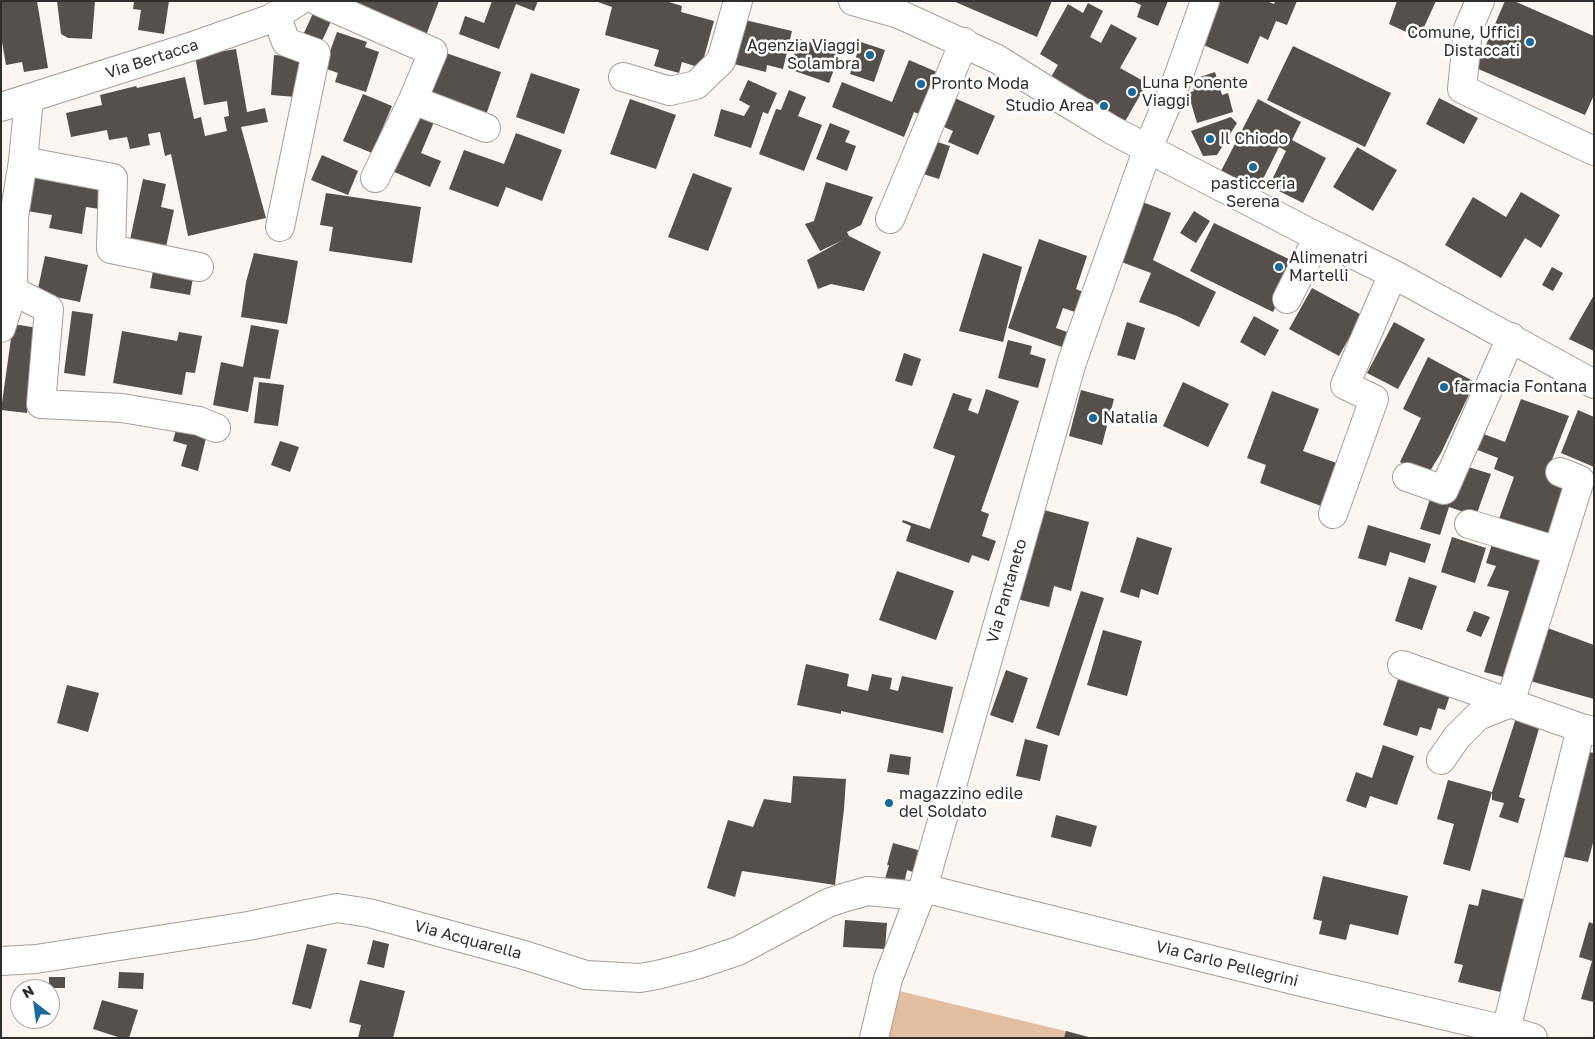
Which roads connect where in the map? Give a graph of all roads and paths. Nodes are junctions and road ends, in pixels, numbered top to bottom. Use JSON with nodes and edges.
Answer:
{"nodes":[{"id":1,"x":299,"y":1,"type":"edge"},
{"id":2,"x":318,"y":1,"type":"edge"},
{"id":3,"x":738,"y":1,"type":"edge"},
{"id":4,"x":853,"y":1,"type":"edge"},
{"id":5,"x":1205,"y":1,"type":"edge"},
{"id":6,"x":1480,"y":1,"type":"edge"},
{"id":7,"x":276,"y":15,"type":"junction"},
{"id":8,"x":964,"y":42,"type":"junction"},
{"id":9,"x":623,"y":77,"type":"dead end"},
{"id":10,"x":29,"y":98,"type":"junction"},
{"id":11,"x":413,"y":100,"type":"junction"},
{"id":12,"x":1,"y":107,"type":"edge"},
{"id":13,"x":486,"y":128,"type":"dead end"},
{"id":14,"x":1148,"y":148,"type":"junction"},
{"id":15,"x":1594,"y":151,"type":"edge"},
{"id":16,"x":23,"y":161,"type":"junction"},
{"id":17,"x":375,"y":178,"type":"dead end"},
{"id":18,"x":890,"y":219,"type":"dead end"},
{"id":19,"x":280,"y":226,"type":"dead end"},
{"id":20,"x":1318,"y":237,"type":"junction"},
{"id":21,"x":199,"y":267,"type":"dead end"},
{"id":22,"x":1393,"y":274,"type":"junction"},
{"id":23,"x":13,"y":291,"type":"junction"},
{"id":24,"x":1287,"y":299,"type":"dead end"},
{"id":25,"x":1,"y":328,"type":"edge"},
{"id":26,"x":1511,"y":337,"type":"junction"},
{"id":27,"x":1594,"y":384,"type":"edge"},
{"id":28,"x":216,"y":428,"type":"dead end"},
{"id":29,"x":1560,"y":472,"type":"dead end"},
{"id":30,"x":1407,"y":477,"type":"dead end"},
{"id":31,"x":1333,"y":514,"type":"dead end"},
{"id":32,"x":1469,"y":524,"type":"dead end"},
{"id":33,"x":1558,"y":550,"type":"junction"},
{"id":34,"x":1402,"y":665,"type":"dead end"},
{"id":35,"x":1510,"y":703,"type":"junction"},
{"id":36,"x":1587,"y":730,"type":"edge"},
{"id":37,"x":1441,"y":760,"type":"dead end"},
{"id":38,"x":921,"y":892,"type":"junction"},
{"id":39,"x":1,"y":962,"type":"edge"},
{"id":40,"x":1506,"y":1030,"type":"junction"},
{"id":41,"x":874,"y":1038,"type":"edge"},
{"id":42,"x":1533,"y":1038,"type":"edge"}],
"edges":[{"from":1,"to":7,"type":"street","name":"Via Bertacca"},
{"from":2,"to":11,"type":"street"},
{"from":3,"to":9,"type":"street"},
{"from":4,"to":8,"type":"street"},
{"from":5,"to":14,"type":"street","name":"Via Pantaneto"},
{"from":6,"to":15,"type":"street"},
{"from":7,"to":10,"type":"street","name":"Via Bertacca"},
{"from":7,"to":19,"type":"street"},
{"from":8,"to":14,"type":"street"},
{"from":8,"to":18,"type":"street"},
{"from":10,"to":12,"type":"street","name":"Via Bertacca"},
{"from":10,"to":16,"type":"street"},
{"from":11,"to":13,"type":"street"},
{"from":11,"to":17,"type":"street"},
{"from":14,"to":20,"type":"street"},
{"from":14,"to":38,"type":"street","name":"Via Pantaneto"},
{"from":16,"to":21,"type":"street"},
{"from":16,"to":23,"type":"street"},
{"from":20,"to":22,"type":"street"},
{"from":20,"to":24,"type":"street"},
{"from":22,"to":26,"type":"street"},
{"from":22,"to":31,"type":"street"},
{"from":23,"to":25,"type":"street"},
{"from":23,"to":28,"type":"street"},
{"from":26,"to":27,"type":"street"},
{"from":26,"to":30,"type":"street"},
{"from":29,"to":33,"type":"street"},
{"from":32,"to":33,"type":"street"},
{"from":33,"to":35,"type":"street"},
{"from":34,"to":35,"type":"street"},
{"from":35,"to":36,"type":"street"},
{"from":35,"to":37,"type":"street"},
{"from":36,"to":40,"type":"street"},
{"from":38,"to":39,"type":"street","name":"Via Acquarella"},
{"from":38,"to":40,"type":"street","name":"Via Carlo Pellegrini"},
{"from":38,"to":41,"type":"street","name":"Via Pantaneto"},
{"from":40,"to":42,"type":"street","name":"Via Carlo Pellegrini"}]}
